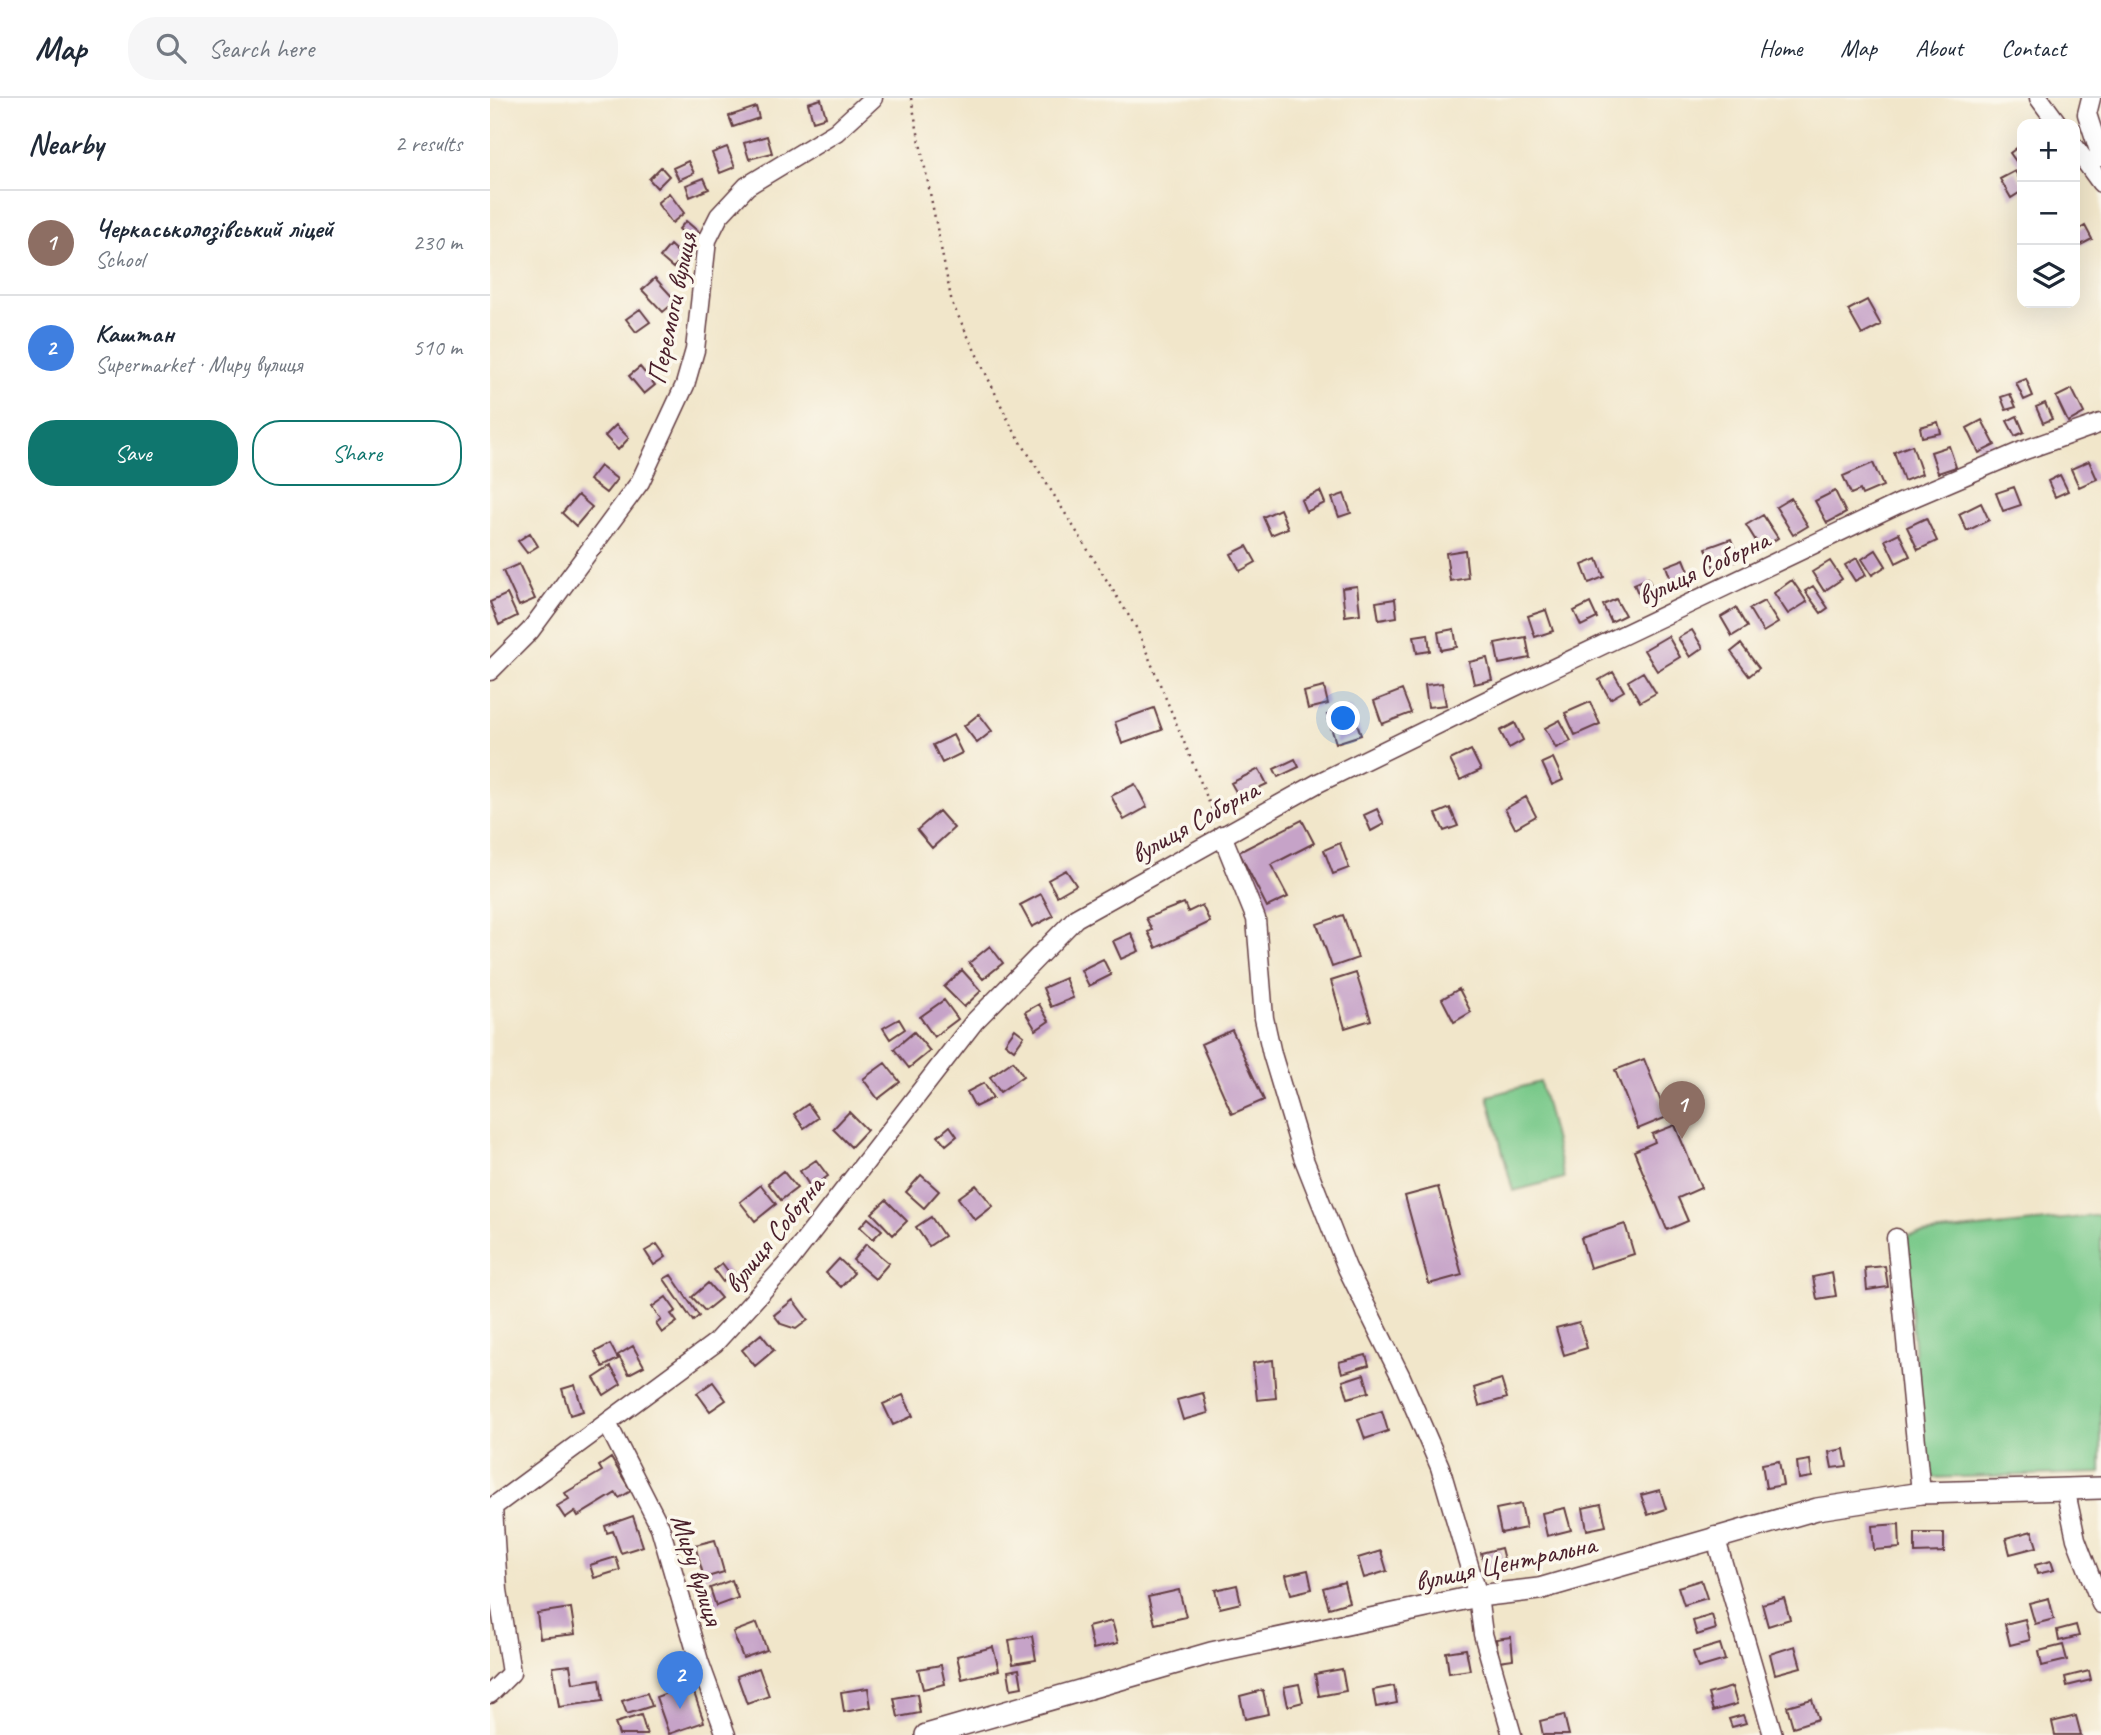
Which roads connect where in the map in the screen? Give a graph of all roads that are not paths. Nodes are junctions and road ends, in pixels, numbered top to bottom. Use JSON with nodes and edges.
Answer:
{"nodes":[{"id":1,"x":873,"y":98,"type":"edge"},
{"id":2,"x":2039,"y":98,"type":"edge"},
{"id":3,"x":2091,"y":98,"type":"edge"},
{"id":4,"x":2055,"y":119,"type":"edge"},
{"id":5,"x":2080,"y":153,"type":"edge"},
{"id":6,"x":2101,"y":157,"type":"edge"},
{"id":7,"x":2101,"y":183,"type":"edge"},
{"id":8,"x":2101,"y":423,"type":"edge"},
{"id":9,"x":490,"y":671,"type":"edge"},
{"id":10,"x":1222,"y":835,"type":"junction"},
{"id":11,"x":1896,"y":1238,"type":"dead end"},
{"id":12,"x":608,"y":1425,"type":"junction"},
{"id":13,"x":2065,"y":1488,"type":"junction"},
{"id":14,"x":2101,"y":1488,"type":"edge"},
{"id":15,"x":1921,"y":1493,"type":"junction"},
{"id":16,"x":492,"y":1508,"type":"edge"},
{"id":17,"x":1715,"y":1536,"type":"junction"},
{"id":18,"x":1478,"y":1596,"type":"junction"},
{"id":19,"x":2101,"y":1604,"type":"edge"},
{"id":20,"x":490,"y":1694,"type":"edge"},
{"id":21,"x":726,"y":1735,"type":"edge"},
{"id":22,"x":930,"y":1735,"type":"edge"},
{"id":23,"x":1512,"y":1735,"type":"edge"},
{"id":24,"x":1773,"y":1735,"type":"edge"}],
"edges":[{"from":1,"to":9,"type":"street","name":"Перемоги вулиця"},
{"from":2,"to":4,"type":"street"},
{"from":3,"to":6,"type":"street"},
{"from":5,"to":7,"type":"street"},
{"from":8,"to":10,"type":"street","name":"вулиця Соборна"},
{"from":10,"to":12,"type":"street","name":"вулиця Соборна"},
{"from":10,"to":18,"type":"street"},
{"from":11,"to":15,"type":"street"},
{"from":12,"to":16,"type":"street","name":"вулиця Соборна"},
{"from":12,"to":21,"type":"street","name":"Миру вулиця"},
{"from":13,"to":14,"type":"street","name":"вулиця Центральна"},
{"from":13,"to":15,"type":"street","name":"вулиця Центральна"},
{"from":13,"to":19,"type":"street"},
{"from":15,"to":17,"type":"street","name":"вулиця Центральна"},
{"from":16,"to":20,"type":"street"},
{"from":17,"to":18,"type":"street","name":"вулиця Центральна"},
{"from":17,"to":24,"type":"street"},
{"from":18,"to":22,"type":"street","name":"вулиця Центральна"},
{"from":18,"to":23,"type":"street"}]}
